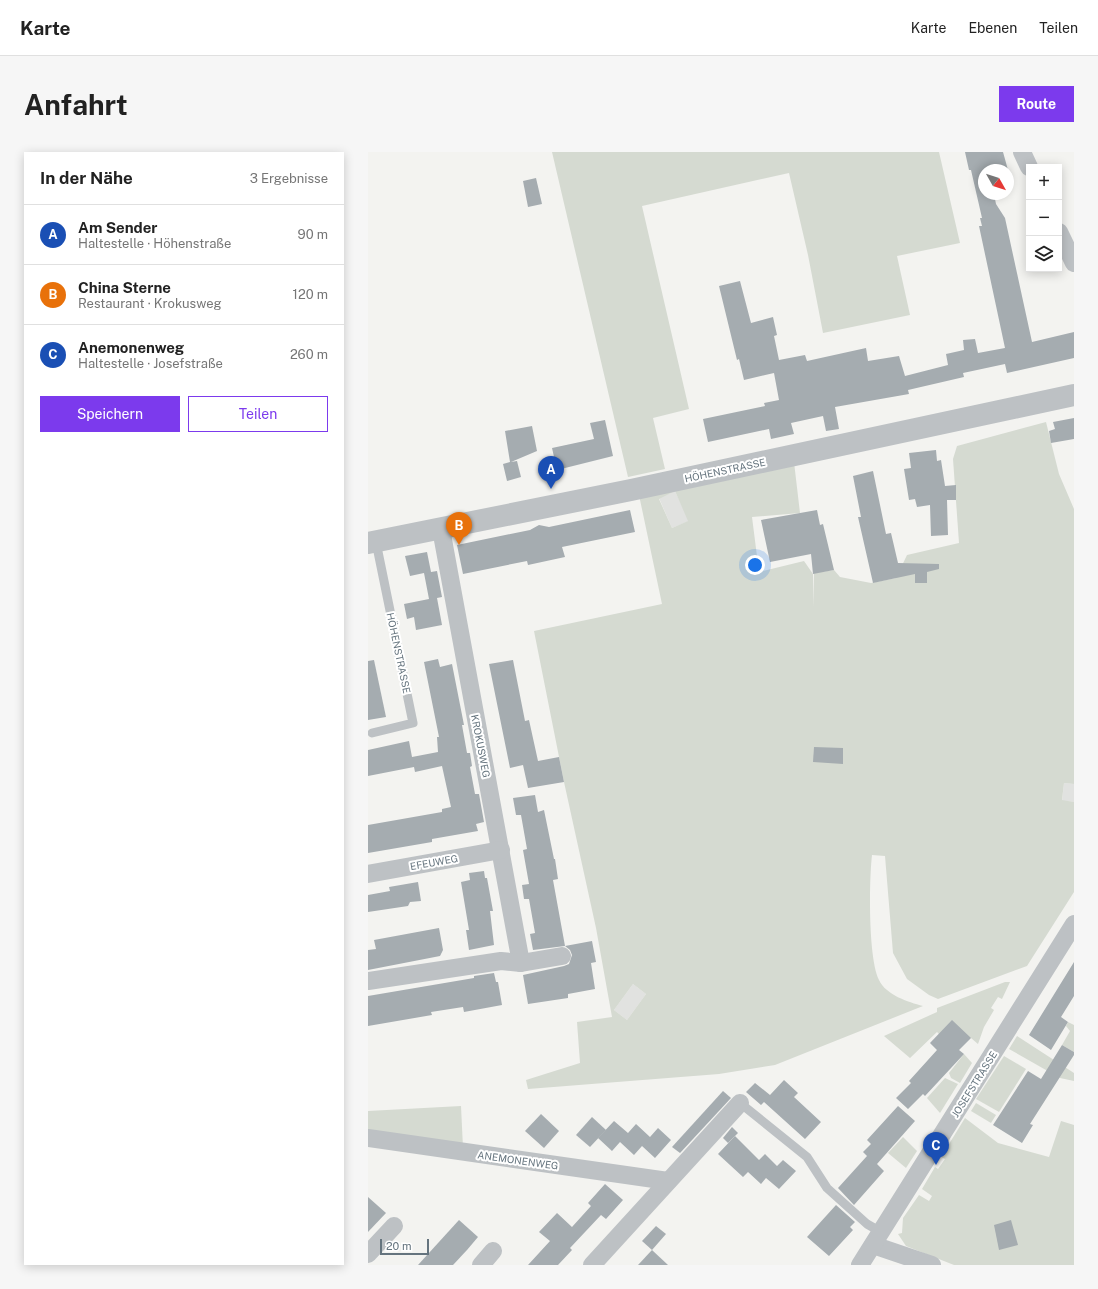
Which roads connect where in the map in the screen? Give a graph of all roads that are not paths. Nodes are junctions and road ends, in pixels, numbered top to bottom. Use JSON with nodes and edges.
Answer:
{"nodes":[{"id":1,"x":1022,"y":152,"type":"edge"},
{"id":2,"x":1028,"y":164,"type":"edge"},
{"id":3,"x":1061,"y":236,"type":"edge"},
{"id":4,"x":1074,"y":263,"type":"edge"},
{"id":5,"x":1074,"y":395,"type":"edge"},
{"id":6,"x":441,"y":529,"type":"junction"},
{"id":7,"x":372,"y":543,"type":"edge"},
{"id":8,"x":372,"y":734,"type":"dead end"},
{"id":9,"x":501,"y":850,"type":"junction"},
{"id":10,"x":368,"y":874,"type":"edge"},
{"id":11,"x":1074,"y":924,"type":"edge"},
{"id":12,"x":562,"y":956,"type":"dead end"},
{"id":13,"x":522,"y":963,"type":"junction"},
{"id":14,"x":368,"y":981,"type":"edge"},
{"id":15,"x":740,"y":1103,"type":"joint"},
{"id":16,"x":368,"y":1138,"type":"edge"},
{"id":17,"x":668,"y":1181,"type":"junction"},
{"id":18,"x":394,"y":1226,"type":"dead end"},
{"id":19,"x":877,"y":1238,"type":"junction"},
{"id":20,"x":493,"y":1251,"type":"dead end"},
{"id":21,"x":368,"y":1254,"type":"edge"},
{"id":22,"x":480,"y":1265,"type":"edge"},
{"id":23,"x":592,"y":1265,"type":"edge"},
{"id":24,"x":860,"y":1265,"type":"edge"},
{"id":25,"x":932,"y":1265,"type":"edge"}],
"edges":[{"from":1,"to":2,"type":"street"},
{"from":3,"to":4,"type":"street"},
{"from":5,"to":6,"type":"street","name":"HÖHENSTRASSE"},
{"from":6,"to":7,"type":"street","name":"HÖHENSTRASSE"},
{"from":6,"to":9,"type":"street","name":"KROKUSWEG"},
{"from":7,"to":8,"type":"lane","name":"HÖHENSTRASSE"},
{"from":9,"to":10,"type":"street","name":"EFEUWEG"},
{"from":9,"to":13,"type":"street","name":"KROKUSWEG"},
{"from":11,"to":19,"type":"street","name":"JOSEFSTRASSE"},
{"from":12,"to":13,"type":"street"},
{"from":13,"to":14,"type":"street"},
{"from":15,"to":17,"type":"street"},
{"from":15,"to":19,"type":"lane"},
{"from":16,"to":17,"type":"street","name":"ANEMONENWEG"},
{"from":17,"to":23,"type":"street"},
{"from":18,"to":21,"type":"street"},
{"from":19,"to":24,"type":"street","name":"JOSEFSTRASSE"},
{"from":19,"to":25,"type":"street"},
{"from":20,"to":22,"type":"street"}]}
